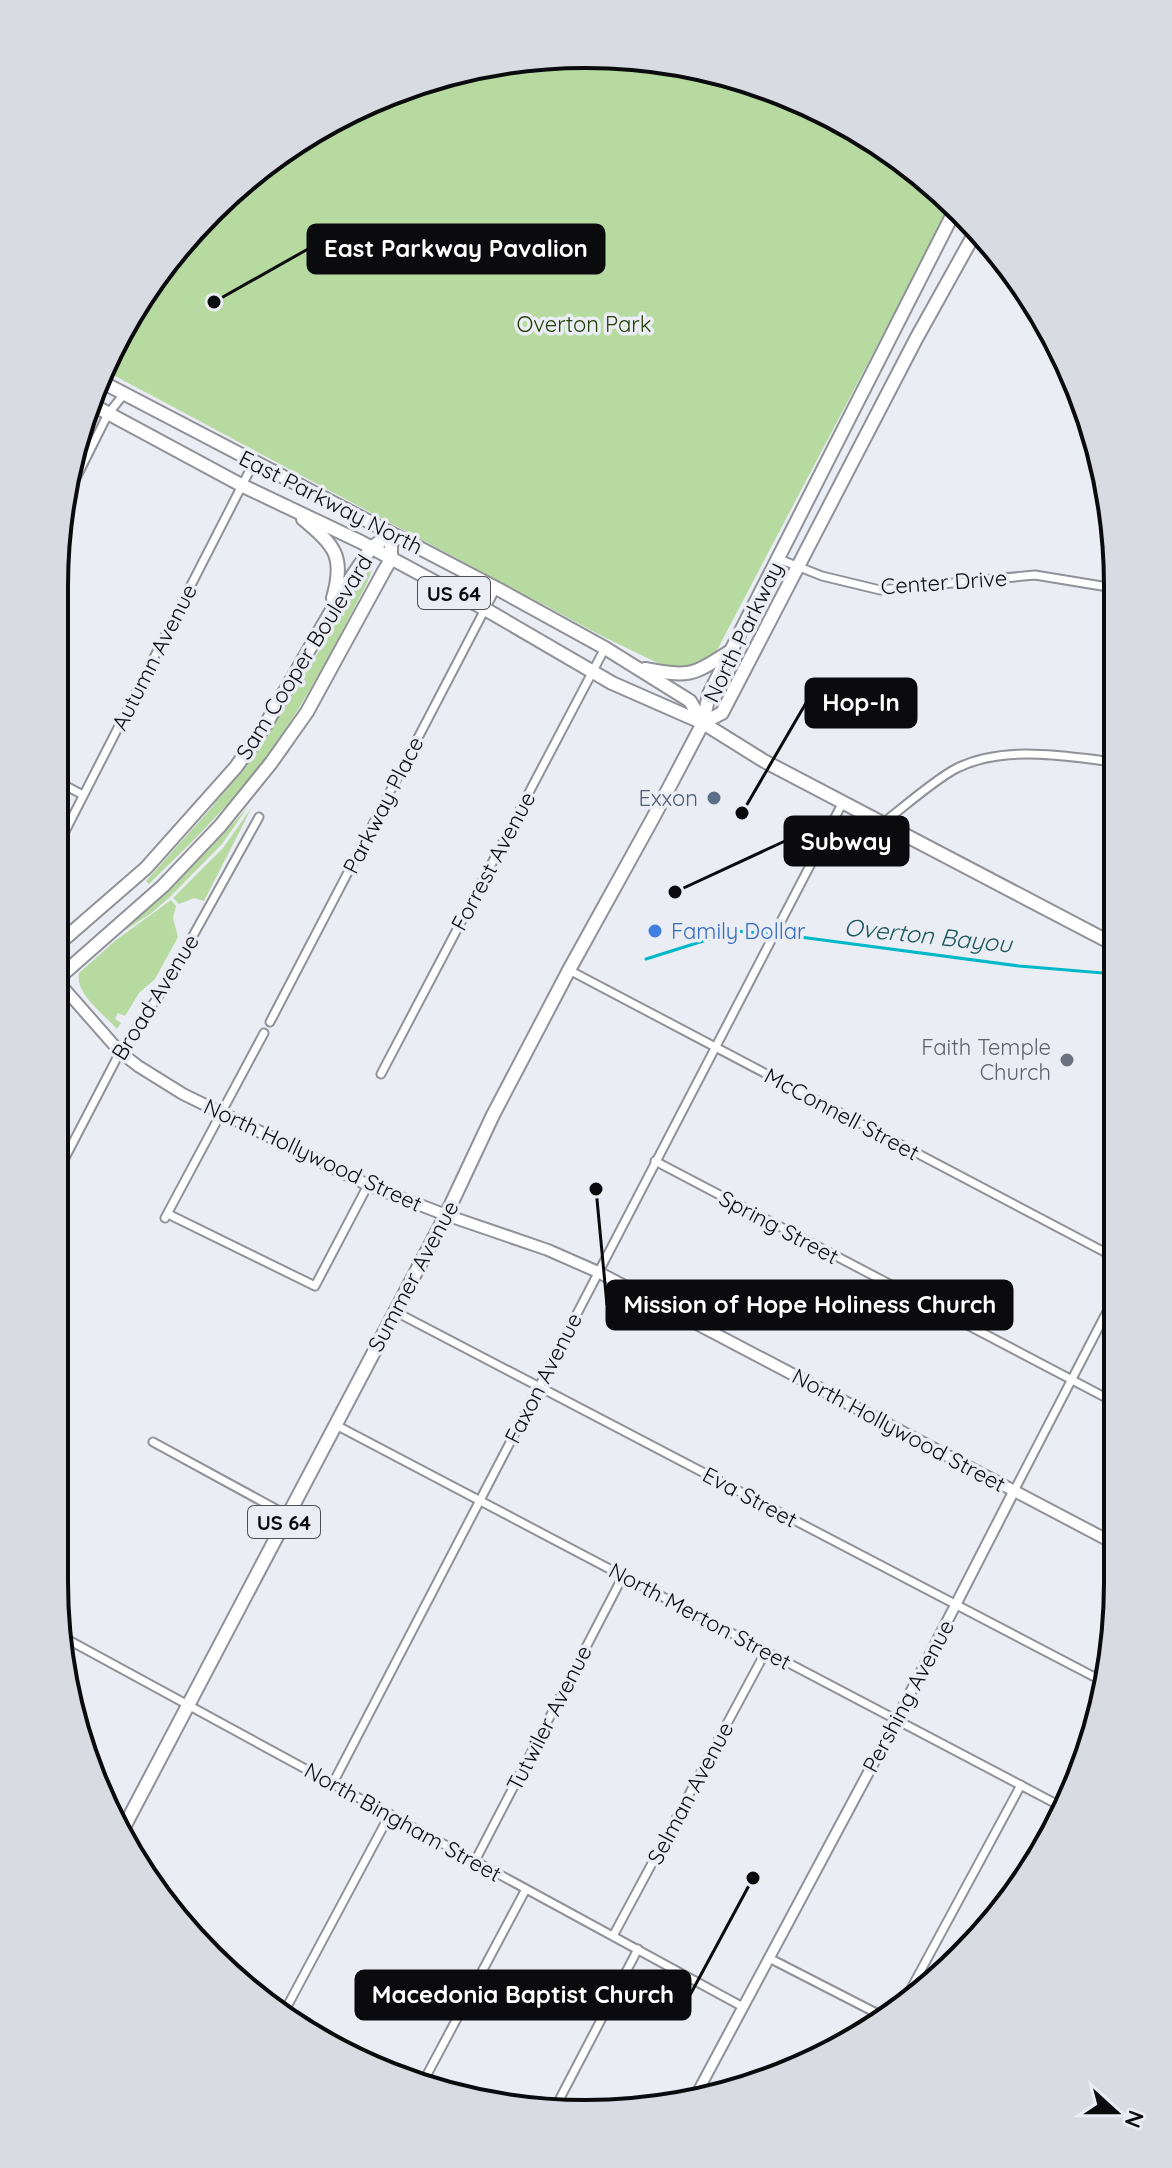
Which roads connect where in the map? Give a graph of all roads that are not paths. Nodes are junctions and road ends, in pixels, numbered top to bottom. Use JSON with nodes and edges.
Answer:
{"nodes":[{"id":1,"x":951,"y":219,"type":"edge"},
{"id":2,"x":971,"y":240,"type":"edge"},
{"id":3,"x":108,"y":385,"type":"edge"},
{"id":4,"x":124,"y":394,"type":"junction"},
{"id":5,"x":99,"y":409,"type":"edge"},
{"id":6,"x":108,"y":414,"type":"junction"},
{"id":7,"x":254,"y":462,"type":"junction"},
{"id":8,"x":83,"y":464,"type":"edge"},
{"id":9,"x":243,"y":486,"type":"junction"},
{"id":10,"x":292,"y":509,"type":"junction"},
{"id":11,"x":391,"y":534,"type":"junction"},
{"id":12,"x":371,"y":548,"type":"junction"},
{"id":13,"x":391,"y":559,"type":"junction"},
{"id":14,"x":779,"y":559,"type":"junction"},
{"id":15,"x":797,"y":567,"type":"junction"},
{"id":16,"x":1104,"y":586,"type":"edge"},
{"id":17,"x":496,"y":588,"type":"junction"},
{"id":18,"x":485,"y":609,"type":"junction"},
{"id":19,"x":329,"y":616,"type":"junction"},
{"id":20,"x":605,"y":648,"type":"junction"},
{"id":21,"x":731,"y":650,"type":"junction"},
{"id":22,"x":638,"y":668,"type":"junction"},
{"id":23,"x":592,"y":671,"type":"junction"},
{"id":24,"x":703,"y":723,"type":"junction"},
{"id":25,"x":1104,"y":761,"type":"edge"},
{"id":26,"x":68,"y":787,"type":"edge"},
{"id":27,"x":83,"y":795,"type":"junction"},
{"id":28,"x":843,"y":802,"type":"junction"},
{"id":29,"x":259,"y":817,"type":"dead end"},
{"id":30,"x":883,"y":823,"type":"junction"},
{"id":31,"x":68,"y":825,"type":"edge"},
{"id":32,"x":68,"y":936,"type":"edge"},
{"id":33,"x":1104,"y":939,"type":"edge"},
{"id":34,"x":68,"y":969,"type":"edge"},
{"id":35,"x":569,"y":970,"type":"junction"},
{"id":36,"x":68,"y":994,"type":"edge"},
{"id":37,"x":270,"y":1022,"type":"dead end"},
{"id":38,"x":264,"y":1033,"type":"dead end"},
{"id":39,"x":714,"y":1047,"type":"junction"},
{"id":40,"x":120,"y":1052,"type":"junction"},
{"id":41,"x":381,"y":1074,"type":"dead end"},
{"id":42,"x":220,"y":1113,"type":"junction"},
{"id":43,"x":68,"y":1152,"type":"edge"},
{"id":44,"x":655,"y":1161,"type":"junction"},
{"id":45,"x":368,"y":1185,"type":"junction"},
{"id":46,"x":446,"y":1215,"type":"junction"},
{"id":47,"x":1104,"y":1252,"type":"edge"},
{"id":48,"x":598,"y":1272,"type":"junction"},
{"id":49,"x":394,"y":1311,"type":"junction"},
{"id":50,"x":1104,"y":1317,"type":"edge"},
{"id":51,"x":1071,"y":1380,"type":"junction"},
{"id":52,"x":540,"y":1386,"type":"junction"},
{"id":53,"x":1104,"y":1397,"type":"edge"},
{"id":54,"x":334,"y":1424,"type":"junction"},
{"id":55,"x":153,"y":1442,"type":"dead end"},
{"id":56,"x":1014,"y":1491,"type":"junction"},
{"id":57,"x":479,"y":1500,"type":"junction"},
{"id":58,"x":287,"y":1515,"type":"junction"},
{"id":59,"x":1104,"y":1538,"type":"edge"},
{"id":60,"x":623,"y":1576,"type":"junction"},
{"id":61,"x":956,"y":1605,"type":"junction"},
{"id":62,"x":71,"y":1641,"type":"edge"},
{"id":63,"x":766,"y":1651,"type":"junction"},
{"id":64,"x":1095,"y":1677,"type":"edge"},
{"id":65,"x":188,"y":1704,"type":"junction"},
{"id":66,"x":897,"y":1719,"type":"junction"},
{"id":67,"x":333,"y":1783,"type":"junction"},
{"id":68,"x":1021,"y":1785,"type":"junction"},
{"id":69,"x":1055,"y":1803,"type":"edge"},
{"id":70,"x":390,"y":1814,"type":"junction"},
{"id":71,"x":127,"y":1822,"type":"edge"},
{"id":72,"x":475,"y":1861,"type":"junction"},
{"id":73,"x":526,"y":1889,"type":"junction"},
{"id":74,"x":613,"y":1936,"type":"junction"},
{"id":75,"x":638,"y":1949,"type":"junction"},
{"id":76,"x":769,"y":1958,"type":"junction"},
{"id":77,"x":915,"y":1982,"type":"edge"},
{"id":78,"x":288,"y":2005,"type":"edge"},
{"id":79,"x":743,"y":2007,"type":"junction"},
{"id":80,"x":875,"y":2012,"type":"edge"},
{"id":81,"x":427,"y":2075,"type":"edge"},
{"id":82,"x":700,"y":2087,"type":"edge"},
{"id":83,"x":560,"y":2099,"type":"edge"}],
"edges":[{"from":1,"to":14,"type":"main road","name":"North Parkway"},
{"from":2,"to":15,"type":"main road","name":"North Parkway"},
{"from":3,"to":4,"type":"main road","name":"East Parkway North","number":"US 64"},
{"from":4,"to":6,"type":"street"},
{"from":4,"to":7,"type":"main road","name":"East Parkway North","number":"US 64"},
{"from":5,"to":6,"type":"main road","name":"East Parkway North","number":"US 64"},
{"from":6,"to":8,"type":"street"},
{"from":6,"to":9,"type":"main road","name":"East Parkway North","number":"US 64"},
{"from":7,"to":9,"type":"street","name":"Autumn Avenue"},
{"from":7,"to":11,"type":"main road","name":"East Parkway North","number":"US 64"},
{"from":9,"to":10,"type":"main road","name":"East Parkway North","number":"US 64"},
{"from":9,"to":27,"type":"street","name":"Autumn Avenue"},
{"from":10,"to":12,"type":"main road","name":"East Parkway North","number":"US 64"},
{"from":10,"to":19,"type":"main road"},
{"from":11,"to":12,"type":"main road","name":"Sam Cooper Boulevard"},
{"from":11,"to":13,"type":"main road","name":"Sam Cooper Boulevard"},
{"from":11,"to":17,"type":"main road","name":"East Parkway North","number":"US 64"},
{"from":12,"to":13,"type":"main road","name":"East Parkway North","number":"US 64"},
{"from":12,"to":19,"type":"main road","name":"Sam Cooper Boulevard"},
{"from":13,"to":18,"type":"main road","name":"East Parkway North","number":"US 64"},
{"from":13,"to":34,"type":"main road","name":"Sam Cooper Boulevard"},
{"from":14,"to":15,"type":"street","name":"Center Drive"},
{"from":14,"to":21,"type":"main road","name":"North Parkway"},
{"from":15,"to":16,"type":"street","name":"Center Drive"},
{"from":15,"to":24,"type":"main road","name":"North Parkway"},
{"from":17,"to":18,"type":"street","name":"Parkway Place"},
{"from":17,"to":20,"type":"main road","name":"East Parkway North","number":"US 64"},
{"from":18,"to":23,"type":"main road","name":"East Parkway North","number":"US 64"},
{"from":18,"to":37,"type":"street","name":"Parkway Place"},
{"from":19,"to":32,"type":"main road","name":"Sam Cooper Boulevard"},
{"from":20,"to":22,"type":"main road","name":"East Parkway North","number":"US 64"},
{"from":20,"to":23,"type":"street","name":"Forrest Avenue"},
{"from":21,"to":22,"type":"main road"},
{"from":21,"to":24,"type":"main road","name":"North Parkway"},
{"from":22,"to":24,"type":"main road","name":"East Parkway North","number":"US 64"},
{"from":23,"to":24,"type":"main road","name":"East Parkway North","number":"US 64"},
{"from":23,"to":41,"type":"street","name":"Forrest Avenue"},
{"from":24,"to":28,"type":"main road"},
{"from":24,"to":35,"type":"main road","name":"Summer Avenue","number":"US 64"},
{"from":25,"to":30,"type":"street"},
{"from":26,"to":27,"type":"street"},
{"from":27,"to":31,"type":"street","name":"Autumn Avenue"},
{"from":28,"to":30,"type":"main road"},
{"from":28,"to":39,"type":"street","name":"Faxon Avenue"},
{"from":29,"to":40,"type":"street","name":"Broad Avenue"},
{"from":30,"to":33,"type":"main road"},
{"from":35,"to":39,"type":"street","name":"McConnell Street"},
{"from":35,"to":46,"type":"main road","name":"Summer Avenue","number":"US 64"},
{"from":36,"to":40,"type":"main road","name":"North Hollywood Street"},
{"from":38,"to":42,"type":"street"},
{"from":39,"to":44,"type":"street","name":"Faxon Avenue"},
{"from":39,"to":47,"type":"street","name":"McConnell Street"},
{"from":40,"to":42,"type":"main road","name":"North Hollywood Street"},
{"from":40,"to":43,"type":"street","name":"Broad Avenue"},
{"from":42,"to":45,"type":"main road","name":"North Hollywood Street"},
{"from":42,"to":45,"type":"street"},
{"from":44,"to":48,"type":"street","name":"Faxon Avenue"},
{"from":44,"to":51,"type":"street","name":"Spring Street"},
{"from":45,"to":46,"type":"main road","name":"North Hollywood Street"},
{"from":46,"to":48,"type":"main road","name":"North Hollywood Street"},
{"from":46,"to":49,"type":"main road","name":"Summer Avenue","number":"US 64"},
{"from":48,"to":52,"type":"street","name":"Faxon Avenue"},
{"from":48,"to":56,"type":"main road","name":"North Hollywood Street"},
{"from":49,"to":52,"type":"street","name":"Eva Street"},
{"from":49,"to":54,"type":"main road","name":"Summer Avenue","number":"US 64"},
{"from":50,"to":51,"type":"street","name":"Pershing Avenue"},
{"from":51,"to":53,"type":"street","name":"Spring Street"},
{"from":51,"to":56,"type":"street","name":"Pershing Avenue"},
{"from":52,"to":57,"type":"street","name":"Faxon Avenue"},
{"from":52,"to":61,"type":"street","name":"Eva Street"},
{"from":54,"to":57,"type":"street","name":"North Merton Street"},
{"from":54,"to":58,"type":"main road","name":"Summer Avenue","number":"US 64"},
{"from":55,"to":58,"type":"street"},
{"from":56,"to":59,"type":"main road","name":"North Hollywood Street"},
{"from":56,"to":61,"type":"street","name":"Pershing Avenue"},
{"from":57,"to":60,"type":"street","name":"North Merton Street"},
{"from":57,"to":67,"type":"street","name":"Faxon Avenue"},
{"from":58,"to":65,"type":"main road","name":"Summer Avenue","number":"US 64"},
{"from":60,"to":63,"type":"street","name":"North Merton Street"},
{"from":60,"to":72,"type":"street","name":"Tutwiler Avenue"},
{"from":61,"to":64,"type":"street","name":"Eva Street"},
{"from":61,"to":66,"type":"street","name":"Pershing Avenue"},
{"from":62,"to":65,"type":"street","name":"North Bingham Street"},
{"from":63,"to":66,"type":"street","name":"North Merton Street"},
{"from":63,"to":74,"type":"street","name":"Selman Avenue"},
{"from":65,"to":67,"type":"street","name":"North Bingham Street"},
{"from":65,"to":71,"type":"main road","name":"Summer Avenue","number":"US 64"},
{"from":66,"to":68,"type":"street","name":"North Merton Street"},
{"from":66,"to":76,"type":"street","name":"Pershing Avenue"},
{"from":67,"to":70,"type":"street","name":"North Bingham Street"},
{"from":68,"to":69,"type":"street","name":"North Merton Street"},
{"from":68,"to":77,"type":"street"},
{"from":70,"to":72,"type":"street","name":"North Bingham Street"},
{"from":70,"to":78,"type":"street"},
{"from":72,"to":73,"type":"street","name":"North Bingham Street"},
{"from":73,"to":74,"type":"street","name":"North Bingham Street"},
{"from":73,"to":81,"type":"street"},
{"from":74,"to":75,"type":"street","name":"North Bingham Street"},
{"from":75,"to":79,"type":"street","name":"North Bingham Street"},
{"from":75,"to":83,"type":"street"},
{"from":76,"to":79,"type":"street","name":"Pershing Avenue"},
{"from":76,"to":80,"type":"street"},
{"from":79,"to":82,"type":"street","name":"Pershing Avenue"}]}
